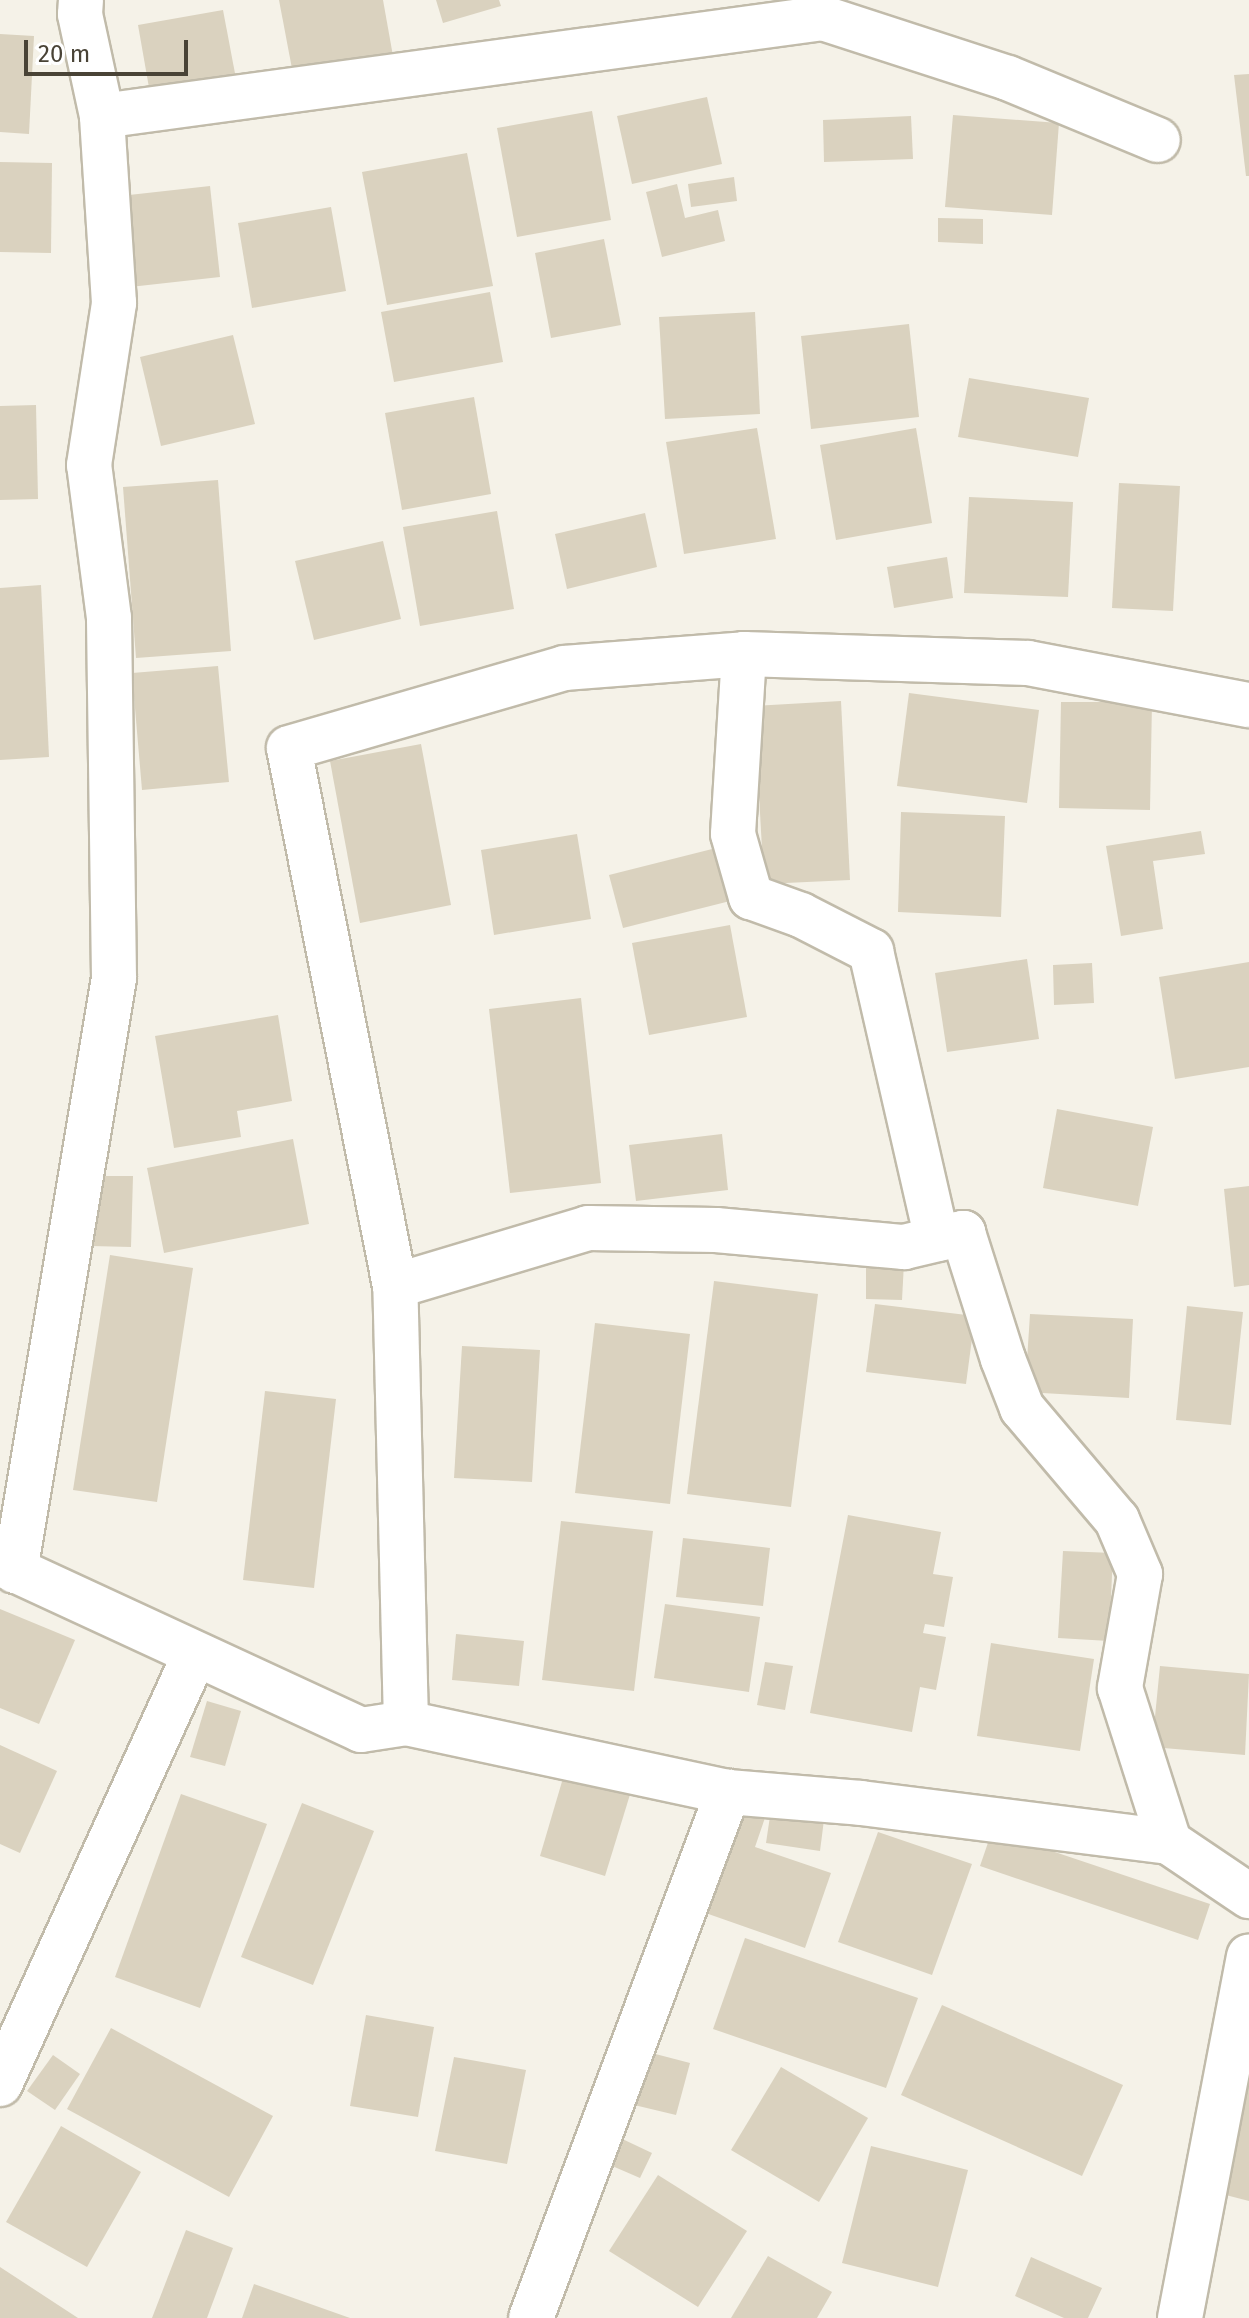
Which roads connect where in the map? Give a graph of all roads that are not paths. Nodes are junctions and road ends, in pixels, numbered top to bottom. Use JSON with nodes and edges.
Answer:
{"nodes":[{"id":1,"x":81,"y":0,"type":"edge"},
{"id":2,"x":102,"y":116,"type":"junction"},
{"id":3,"x":1158,"y":140,"type":"dead end"},
{"id":4,"x":744,"y":654,"type":"junction"},
{"id":5,"x":1249,"y":705,"type":"edge"},
{"id":6,"x":963,"y":1233,"type":"junction"},
{"id":7,"x":395,"y":1286,"type":"junction"},
{"id":8,"x":8,"y":1567,"type":"edge"},
{"id":9,"x":195,"y":1655,"type":"junction"},
{"id":10,"x":406,"y":1723,"type":"junction"},
{"id":11,"x":728,"y":1792,"type":"junction"},
{"id":12,"x":1169,"y":1842,"type":"junction"},
{"id":13,"x":1249,"y":1896,"type":"edge"},
{"id":14,"x":1249,"y":1957,"type":"edge"},
{"id":15,"x":0,"y":2084,"type":"edge"},
{"id":16,"x":531,"y":2318,"type":"edge"},
{"id":17,"x":1180,"y":2318,"type":"edge"}],
"edges":[{"from":1,"to":2,"type":"street"},
{"from":2,"to":3,"type":"street"},
{"from":2,"to":8,"type":"street"},
{"from":4,"to":5,"type":"street"},
{"from":4,"to":6,"type":"street"},
{"from":4,"to":7,"type":"street"},
{"from":6,"to":7,"type":"street"},
{"from":6,"to":12,"type":"street"},
{"from":7,"to":10,"type":"street"},
{"from":8,"to":9,"type":"street"},
{"from":9,"to":10,"type":"street"},
{"from":9,"to":15,"type":"street"},
{"from":10,"to":11,"type":"street"},
{"from":11,"to":12,"type":"street"},
{"from":11,"to":16,"type":"street"},
{"from":12,"to":13,"type":"street"},
{"from":14,"to":17,"type":"street"}]}
